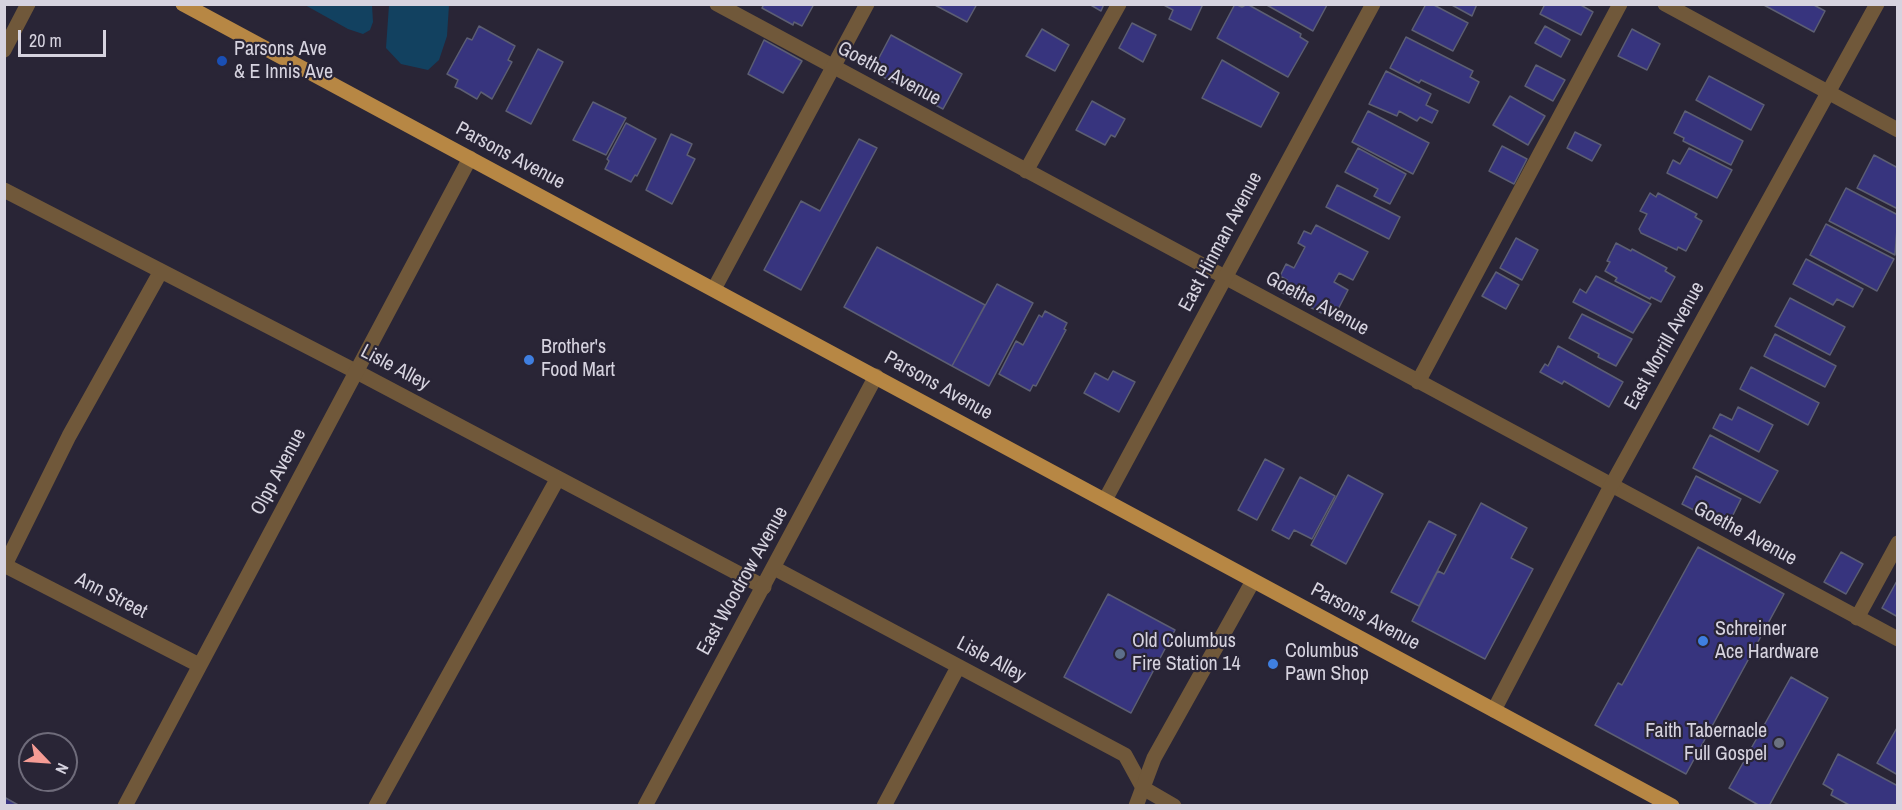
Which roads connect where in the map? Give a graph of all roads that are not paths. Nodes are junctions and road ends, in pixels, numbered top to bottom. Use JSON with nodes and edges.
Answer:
{"nodes":[{"id":1,"x":28,"y":4,"type":"edge"},
{"id":2,"x":183,"y":4,"type":"edge"},
{"id":3,"x":717,"y":4,"type":"edge"},
{"id":4,"x":867,"y":4,"type":"edge"},
{"id":5,"x":1119,"y":4,"type":"edge"},
{"id":6,"x":1373,"y":4,"type":"edge"},
{"id":7,"x":1620,"y":4,"type":"edge"},
{"id":8,"x":1665,"y":4,"type":"edge"},
{"id":9,"x":1878,"y":4,"type":"edge"},
{"id":10,"x":4,"y":50,"type":"edge"},
{"id":11,"x":833,"y":68,"type":"junction"},
{"id":12,"x":1829,"y":93,"type":"junction"},
{"id":13,"x":1898,"y":130,"type":"edge"},
{"id":14,"x":470,"y":158,"type":"junction"},
{"id":15,"x":1026,"y":171,"type":"junction"},
{"id":16,"x":4,"y":190,"type":"edge"},
{"id":17,"x":161,"y":271,"type":"junction"},
{"id":18,"x":1225,"y":278,"type":"junction"},
{"id":19,"x":714,"y":289,"type":"junction"},
{"id":20,"x":357,"y":372,"type":"junction"},
{"id":21,"x":876,"y":376,"type":"junction"},
{"id":22,"x":1418,"y":382,"type":"junction"},
{"id":23,"x":558,"y":478,"type":"junction"},
{"id":24,"x":1611,"y":486,"type":"junction"},
{"id":25,"x":1105,"y":500,"type":"junction"},
{"id":26,"x":1898,"y":543,"type":"edge"},
{"id":27,"x":5,"y":565,"type":"edge"},
{"id":28,"x":774,"y":568,"type":"junction"},
{"id":29,"x":1253,"y":581,"type":"junction"},
{"id":30,"x":764,"y":587,"type":"junction"},
{"id":31,"x":1857,"y":618,"type":"junction"},
{"id":32,"x":1898,"y":639,"type":"edge"},
{"id":33,"x":199,"y":665,"type":"junction"},
{"id":34,"x":958,"y":666,"type":"junction"},
{"id":35,"x":1494,"y":710,"type":"junction"},
{"id":36,"x":1143,"y":788,"type":"junction"},
{"id":37,"x":125,"y":806,"type":"edge"},
{"id":38,"x":376,"y":806,"type":"edge"},
{"id":39,"x":645,"y":806,"type":"edge"},
{"id":40,"x":884,"y":806,"type":"edge"},
{"id":41,"x":1136,"y":806,"type":"edge"},
{"id":42,"x":1174,"y":806,"type":"edge"},
{"id":43,"x":1672,"y":806,"type":"edge"}],
"edges":[{"from":1,"to":10,"type":"street"},
{"from":2,"to":14,"type":"main road","name":"Parsons Avenue"},
{"from":3,"to":11,"type":"street","name":"Goethe Avenue"},
{"from":4,"to":11,"type":"street"},
{"from":5,"to":15,"type":"street"},
{"from":6,"to":18,"type":"street","name":"East Hinman Avenue"},
{"from":7,"to":22,"type":"street"},
{"from":8,"to":12,"type":"street"},
{"from":9,"to":12,"type":"street","name":"East Morrill Avenue"},
{"from":11,"to":15,"type":"street","name":"Goethe Avenue"},
{"from":11,"to":19,"type":"street"},
{"from":12,"to":13,"type":"street"},
{"from":12,"to":24,"type":"street","name":"East Morrill Avenue"},
{"from":14,"to":19,"type":"main road","name":"Parsons Avenue"},
{"from":14,"to":20,"type":"street","name":"Olpp Avenue"},
{"from":15,"to":18,"type":"street","name":"Goethe Avenue"},
{"from":16,"to":17,"type":"street","name":"Lisle Alley"},
{"from":17,"to":20,"type":"street","name":"Lisle Alley"},
{"from":17,"to":27,"type":"street"},
{"from":18,"to":22,"type":"street","name":"Goethe Avenue"},
{"from":18,"to":25,"type":"street","name":"East Hinman Avenue"},
{"from":19,"to":21,"type":"main road","name":"Parsons Avenue"},
{"from":20,"to":23,"type":"street","name":"Lisle Alley"},
{"from":20,"to":33,"type":"street","name":"Olpp Avenue"},
{"from":21,"to":25,"type":"main road","name":"Parsons Avenue"},
{"from":21,"to":28,"type":"street","name":"East Woodrow Avenue"},
{"from":22,"to":24,"type":"street","name":"Goethe Avenue"},
{"from":23,"to":30,"type":"street","name":"Lisle Alley"},
{"from":23,"to":38,"type":"street"},
{"from":24,"to":31,"type":"street","name":"Goethe Avenue"},
{"from":24,"to":35,"type":"street","name":"East Morrill Avenue"},
{"from":25,"to":29,"type":"main road","name":"Parsons Avenue"},
{"from":26,"to":31,"type":"street"},
{"from":27,"to":33,"type":"street","name":"Ann Street"},
{"from":28,"to":30,"type":"street","name":"East Woodrow Avenue"},
{"from":28,"to":34,"type":"street","name":"Lisle Alley"},
{"from":29,"to":35,"type":"main road","name":"Parsons Avenue"},
{"from":29,"to":36,"type":"street"},
{"from":30,"to":39,"type":"street","name":"East Woodrow Avenue"},
{"from":31,"to":32,"type":"street","name":"Goethe Avenue"},
{"from":33,"to":37,"type":"street","name":"Olpp Avenue"},
{"from":34,"to":36,"type":"street","name":"Lisle Alley"},
{"from":34,"to":40,"type":"street"},
{"from":35,"to":43,"type":"main road","name":"Parsons Avenue"},
{"from":36,"to":41,"type":"street"},
{"from":36,"to":42,"type":"street"}]}
